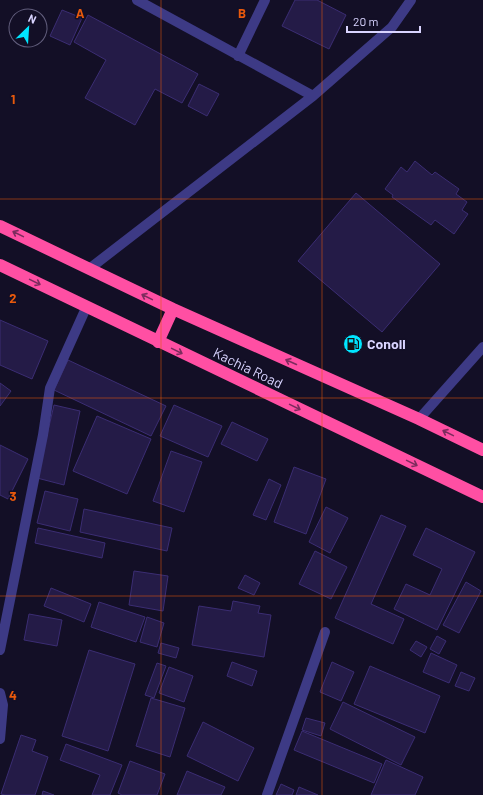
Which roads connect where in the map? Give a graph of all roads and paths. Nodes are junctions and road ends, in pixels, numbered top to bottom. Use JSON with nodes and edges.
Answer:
{"nodes":[{"id":1,"x":137,"y":0,"type":"edge"},
{"id":2,"x":265,"y":0,"type":"edge"},
{"id":3,"x":411,"y":0,"type":"edge"},
{"id":4,"x":238,"y":56,"type":"junction"},
{"id":5,"x":313,"y":96,"type":"junction"},
{"id":6,"x":0,"y":226,"type":"edge"},
{"id":7,"x":0,"y":265,"type":"edge"},
{"id":8,"x":89,"y":269,"type":"junction"},
{"id":9,"x":86,"y":308,"type":"junction"},
{"id":10,"x":173,"y":309,"type":"junction"},
{"id":11,"x":158,"y":342,"type":"junction"},
{"id":12,"x":483,"y":347,"type":"edge"},
{"id":13,"x":419,"y":419,"type":"junction"},
{"id":14,"x":483,"y":450,"type":"edge"},
{"id":15,"x":483,"y":497,"type":"edge"},
{"id":16,"x":324,"y":632,"type":"dead end"},
{"id":17,"x":0,"y":650,"type":"edge"},
{"id":18,"x":0,"y":693,"type":"edge"},
{"id":19,"x":0,"y":739,"type":"edge"},
{"id":20,"x":267,"y":795,"type":"edge"}],
"edges":[{"from":1,"to":4,"type":"street"},
{"from":2,"to":4,"type":"street"},
{"from":3,"to":5,"type":"street"},
{"from":4,"to":5,"type":"street"},
{"from":5,"to":8,"type":"street"},
{"from":8,"to":6,"type":"highway","name":"Kachia Road","one_way":true},
{"from":7,"to":9,"type":"highway","name":"Kachia Road","one_way":true},
{"from":10,"to":8,"type":"highway","name":"Kachia Road","one_way":true},
{"from":9,"to":11,"type":"highway","name":"Kachia Road"},
{"from":9,"to":17,"type":"street"},
{"from":10,"to":11,"type":"highway"},
{"from":13,"to":10,"type":"highway","name":"Kachia Road","one_way":true},
{"from":11,"to":15,"type":"highway","name":"Kachia Road","one_way":true},
{"from":12,"to":13,"type":"street"},
{"from":14,"to":13,"type":"highway","name":"Kachia Road","one_way":true},
{"from":16,"to":20,"type":"street"},
{"from":18,"to":19,"type":"street"}]}
